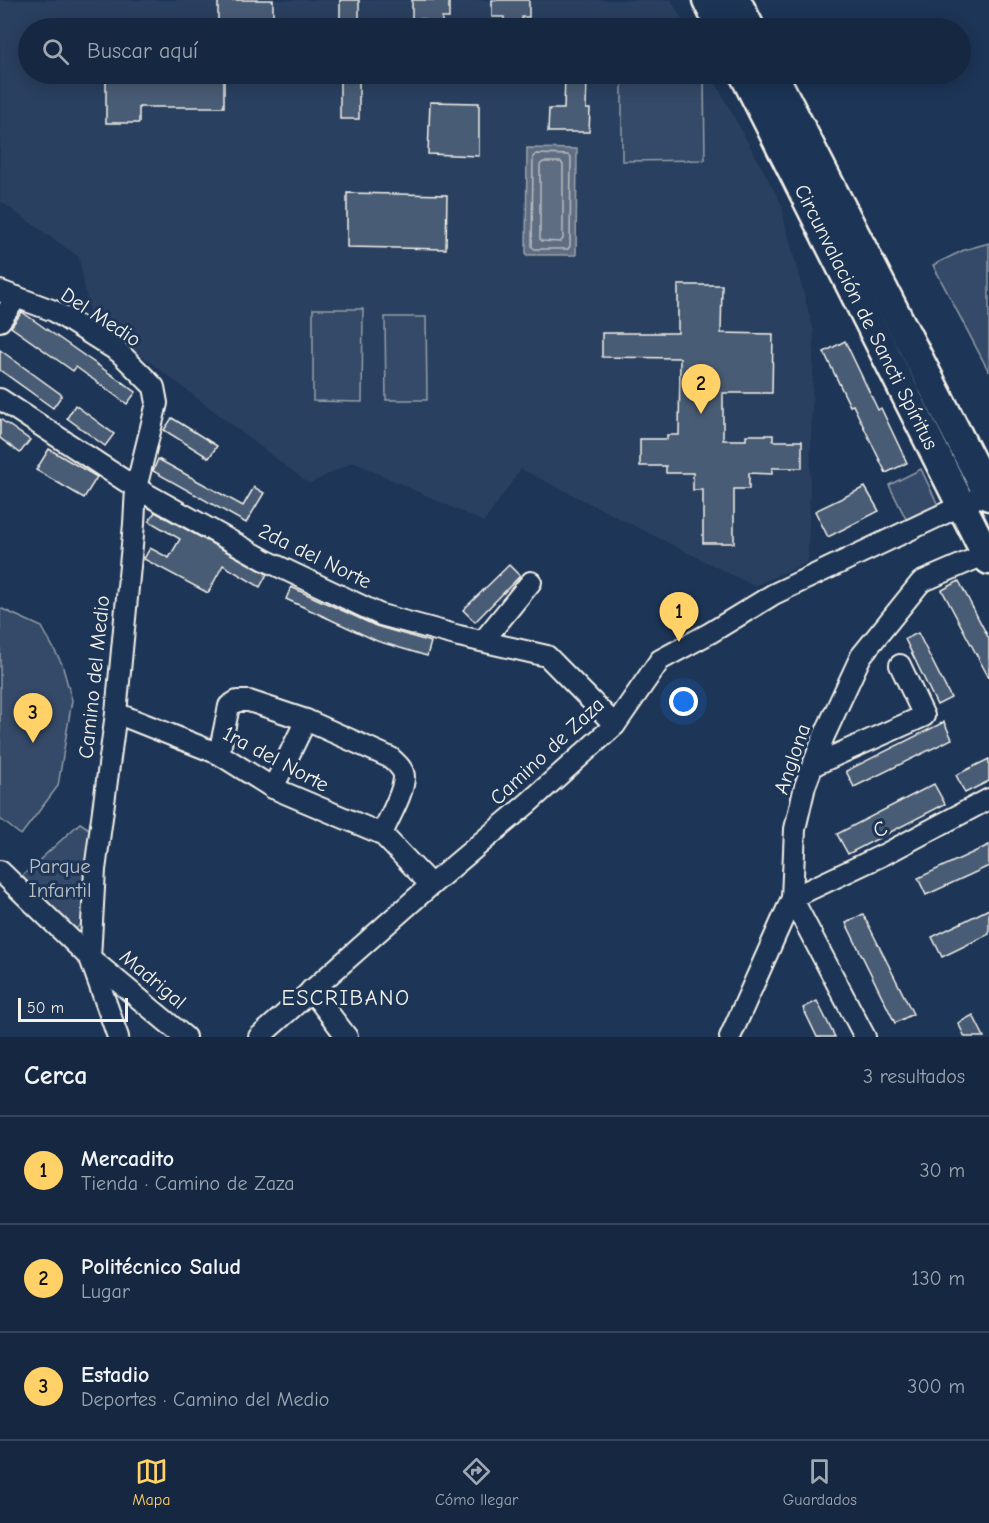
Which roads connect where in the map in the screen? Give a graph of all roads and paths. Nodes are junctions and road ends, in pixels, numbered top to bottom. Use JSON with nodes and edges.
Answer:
{"nodes":[{"id":1,"x":707,"y":0,"type":"edge"},
{"id":2,"x":736,"y":0,"type":"edge"},
{"id":3,"x":717,"y":18,"type":"edge"},
{"id":4,"x":745,"y":18,"type":"edge"},
{"id":5,"x":750,"y":84,"type":"edge"},
{"id":6,"x":777,"y":84,"type":"edge"},
{"id":7,"x":823,"y":201,"type":"junction"},
{"id":8,"x":9,"y":294,"type":"edge"},
{"id":9,"x":0,"y":321,"type":"edge"},
{"id":10,"x":0,"y":399,"type":"edge"},
{"id":11,"x":157,"y":403,"type":"joint"},
{"id":12,"x":136,"y":488,"type":"junction"},
{"id":13,"x":982,"y":496,"type":"edge"},
{"id":14,"x":987,"y":557,"type":"edge"},
{"id":15,"x":531,"y":582,"type":"dead end"},
{"id":16,"x":483,"y":641,"type":"junction"},
{"id":17,"x":900,"y":665,"type":"dead end"},
{"id":18,"x":116,"y":713,"type":"junction"},
{"id":19,"x":306,"y":720,"type":"junction"},
{"id":20,"x":615,"y":725,"type":"junction"},
{"id":21,"x":219,"y":754,"type":"junction"},
{"id":22,"x":814,"y":765,"type":"junction"},
{"id":23,"x":273,"y":788,"type":"junction"},
{"id":24,"x":989,"y":799,"type":"edge"},
{"id":25,"x":382,"y":834,"type":"junction"},
{"id":26,"x":0,"y":871,"type":"edge"},
{"id":27,"x":431,"y":885,"type":"junction"},
{"id":28,"x":792,"y":898,"type":"junction"},
{"id":29,"x":90,"y":958,"type":"junction"},
{"id":30,"x":311,"y":990,"type":"junction"},
{"id":31,"x":118,"y":1037,"type":"edge"},
{"id":32,"x":184,"y":1037,"type":"edge"},
{"id":33,"x":259,"y":1037,"type":"edge"},
{"id":34,"x":347,"y":1037,"type":"edge"},
{"id":35,"x":730,"y":1037,"type":"edge"},
{"id":36,"x":865,"y":1037,"type":"edge"}],
"edges":[{"from":1,"to":3,"type":"highway"},
{"from":2,"to":4,"type":"highway"},
{"from":5,"to":7,"type":"highway","name":"Circunvalación de Sancti Spíritus"},
{"from":6,"to":7,"type":"highway","name":"Circunvalación de Sancti Spíritus"},
{"from":7,"to":13,"type":"highway","name":"Circunvalación de Sancti Spíritus"},
{"from":8,"to":9,"type":"street"},
{"from":8,"to":11,"type":"street","name":"Del Medio"},
{"from":10,"to":12,"type":"street","name":"2da del Norte"},
{"from":11,"to":12,"type":"street","name":"Camino del Medio"},
{"from":12,"to":16,"type":"street","name":"2da del Norte"},
{"from":12,"to":18,"type":"street","name":"Camino del Medio"},
{"from":13,"to":14,"type":"highway","name":"Circunvalación de Sancti Spíritus"},
{"from":13,"to":20,"type":"street","name":"Camino de Zaza"},
{"from":14,"to":22,"type":"street","name":"Anglona"},
{"from":15,"to":16,"type":"street"},
{"from":16,"to":20,"type":"street","name":"2da del Norte"},
{"from":17,"to":22,"type":"street"},
{"from":18,"to":21,"type":"street","name":"1ra del Norte"},
{"from":18,"to":29,"type":"street","name":"Camino del Medio"},
{"from":19,"to":21,"type":"street"},
{"from":19,"to":23,"type":"street"},
{"from":19,"to":25,"type":"street"},
{"from":20,"to":27,"type":"street","name":"Camino de Zaza"},
{"from":21,"to":23,"type":"street","name":"1ra del Norte"},
{"from":22,"to":28,"type":"street","name":"Anglona"},
{"from":23,"to":25,"type":"street","name":"1ra del Norte"},
{"from":24,"to":28,"type":"street","name":"C"},
{"from":25,"to":27,"type":"street","name":"1ra del Norte"},
{"from":26,"to":29,"type":"street","name":"Madrigal"},
{"from":27,"to":30,"type":"street","name":"Camino de Zaza"},
{"from":28,"to":35,"type":"street","name":"Anglona"},
{"from":28,"to":36,"type":"street"},
{"from":29,"to":31,"type":"street"},
{"from":29,"to":32,"type":"street","name":"Madrigal"},
{"from":30,"to":33,"type":"street","name":"Camino de Zaza"},
{"from":30,"to":34,"type":"street"}]}
